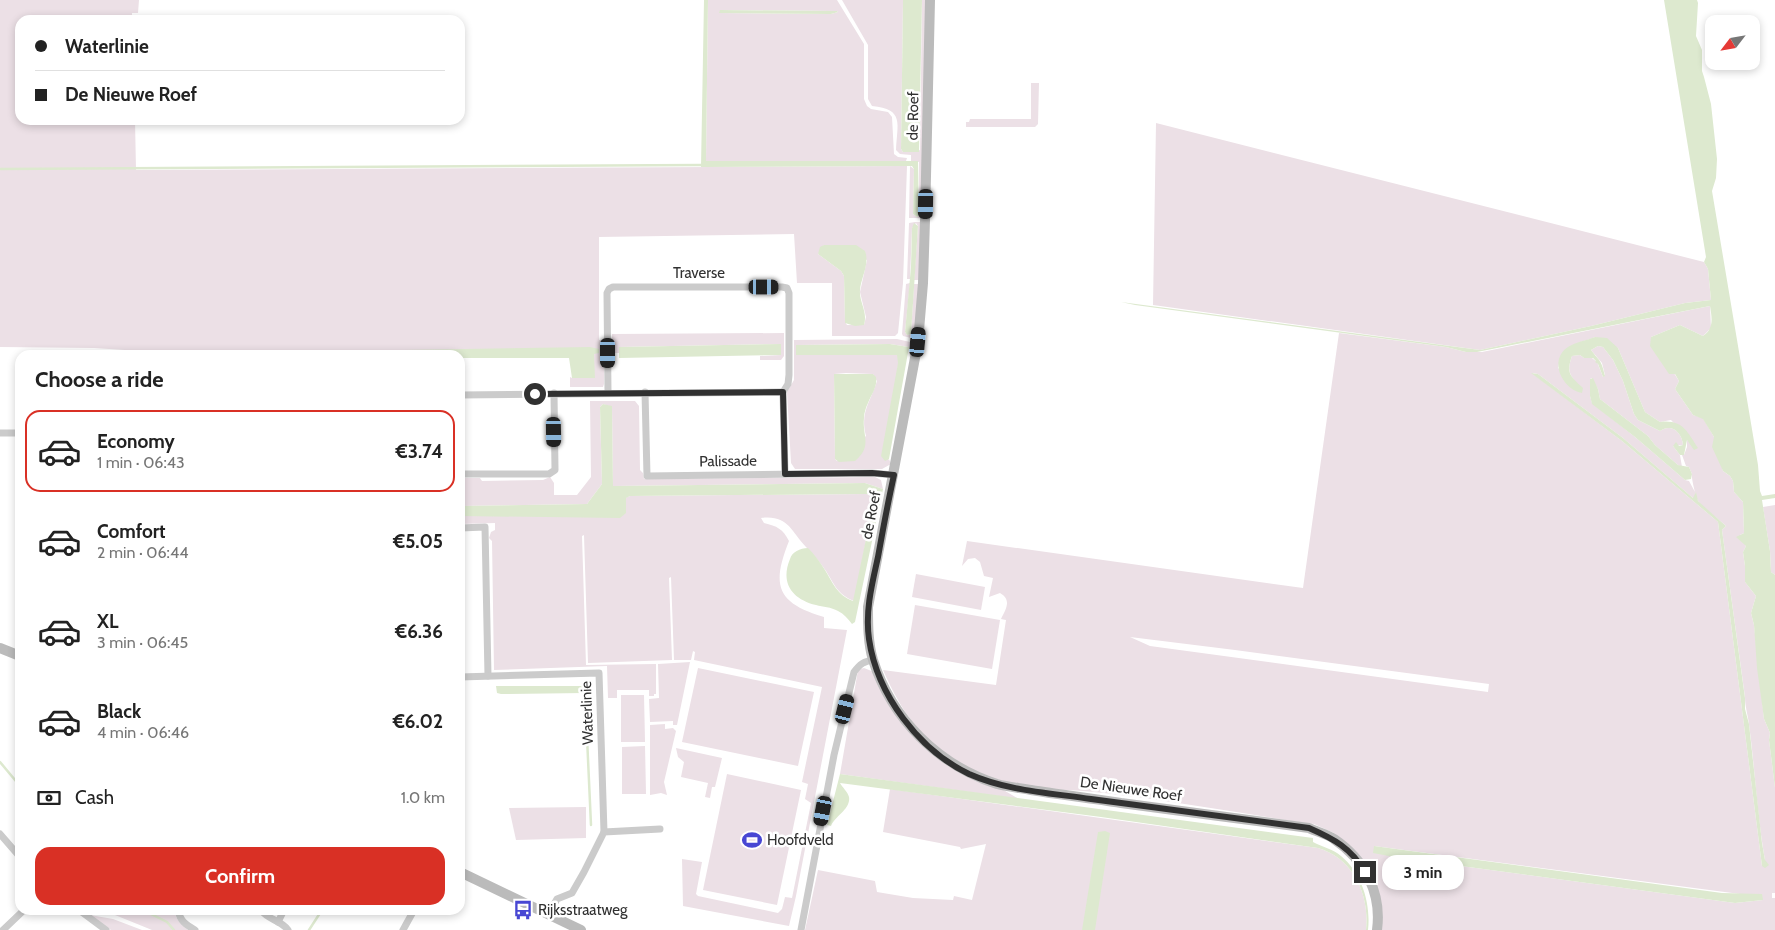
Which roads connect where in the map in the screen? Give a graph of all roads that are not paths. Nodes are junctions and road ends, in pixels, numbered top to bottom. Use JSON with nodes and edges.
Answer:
{"nodes":[{"id":1,"x":930,"y":0,"type":"edge"},
{"id":2,"x":608,"y":392,"type":"junction"},
{"id":3,"x":645,"y":392,"type":"junction"},
{"id":4,"x":783,"y":392,"type":"junction"},
{"id":5,"x":554,"y":394,"type":"junction"},
{"id":6,"x":465,"y":395,"type":"edge"},
{"id":7,"x":0,"y":433,"type":"edge"},
{"id":8,"x":15,"y":434,"type":"edge"},
{"id":9,"x":465,"y":474,"type":"edge"},
{"id":10,"x":785,"y":474,"type":"junction"},
{"id":11,"x":894,"y":475,"type":"junction"},
{"id":12,"x":465,"y":528,"type":"edge"},
{"id":13,"x":0,"y":648,"type":"edge"},
{"id":14,"x":15,"y":654,"type":"edge"},
{"id":15,"x":874,"y":660,"type":"junction"},
{"id":16,"x":488,"y":676,"type":"junction"},
{"id":17,"x":465,"y":677,"type":"edge"},
{"id":18,"x":660,"y":829,"type":"dead end"},
{"id":19,"x":604,"y":832,"type":"junction"},
{"id":20,"x":0,"y":834,"type":"edge"},
{"id":21,"x":15,"y":851,"type":"edge"},
{"id":22,"x":465,"y":874,"type":"edge"},
{"id":23,"x":19,"y":915,"type":"edge"},
{"id":24,"x":86,"y":915,"type":"edge"},
{"id":25,"x":179,"y":915,"type":"edge"},
{"id":26,"x":264,"y":915,"type":"edge"},
{"id":27,"x":282,"y":915,"type":"edge"},
{"id":28,"x":411,"y":915,"type":"edge"},
{"id":29,"x":548,"y":915,"type":"junction"},
{"id":30,"x":278,"y":922,"type":"junction"},
{"id":31,"x":4,"y":930,"type":"edge"},
{"id":32,"x":106,"y":930,"type":"edge"},
{"id":33,"x":195,"y":930,"type":"edge"},
{"id":34,"x":288,"y":930,"type":"edge"},
{"id":35,"x":403,"y":930,"type":"edge"},
{"id":36,"x":581,"y":930,"type":"edge"},
{"id":37,"x":801,"y":930,"type":"edge"},
{"id":38,"x":1377,"y":930,"type":"edge"}],
"edges":[{"from":1,"to":11,"type":"street","name":"de Roef"},
{"from":2,"to":3,"type":"street"},
{"from":2,"to":4,"type":"street","name":"Traverse"},
{"from":2,"to":5,"type":"street"},
{"from":3,"to":4,"type":"street"},
{"from":3,"to":10,"type":"street","name":"Palissade"},
{"from":4,"to":10,"type":"street"},
{"from":5,"to":6,"type":"street"},
{"from":5,"to":9,"type":"street"},
{"from":7,"to":8,"type":"street"},
{"from":10,"to":11,"type":"street","name":"Palissade"},
{"from":11,"to":15,"type":"street","name":"de Roef"},
{"from":12,"to":16,"type":"street"},
{"from":13,"to":14,"type":"street"},
{"from":15,"to":37,"type":"street"},
{"from":15,"to":38,"type":"street","name":"De Nieuwe Roef"},
{"from":16,"to":17,"type":"street","name":"Waterlinie"},
{"from":16,"to":19,"type":"street","name":"Waterlinie"},
{"from":18,"to":19,"type":"street"},
{"from":19,"to":29,"type":"street","name":"Waterlinie"},
{"from":20,"to":21,"type":"street"},
{"from":22,"to":29,"type":"street"},
{"from":23,"to":31,"type":"street"},
{"from":24,"to":32,"type":"street"},
{"from":25,"to":33,"type":"street"},
{"from":26,"to":30,"type":"street"},
{"from":27,"to":30,"type":"street"},
{"from":28,"to":35,"type":"street"},
{"from":29,"to":36,"type":"street"},
{"from":30,"to":34,"type":"street"}]}
